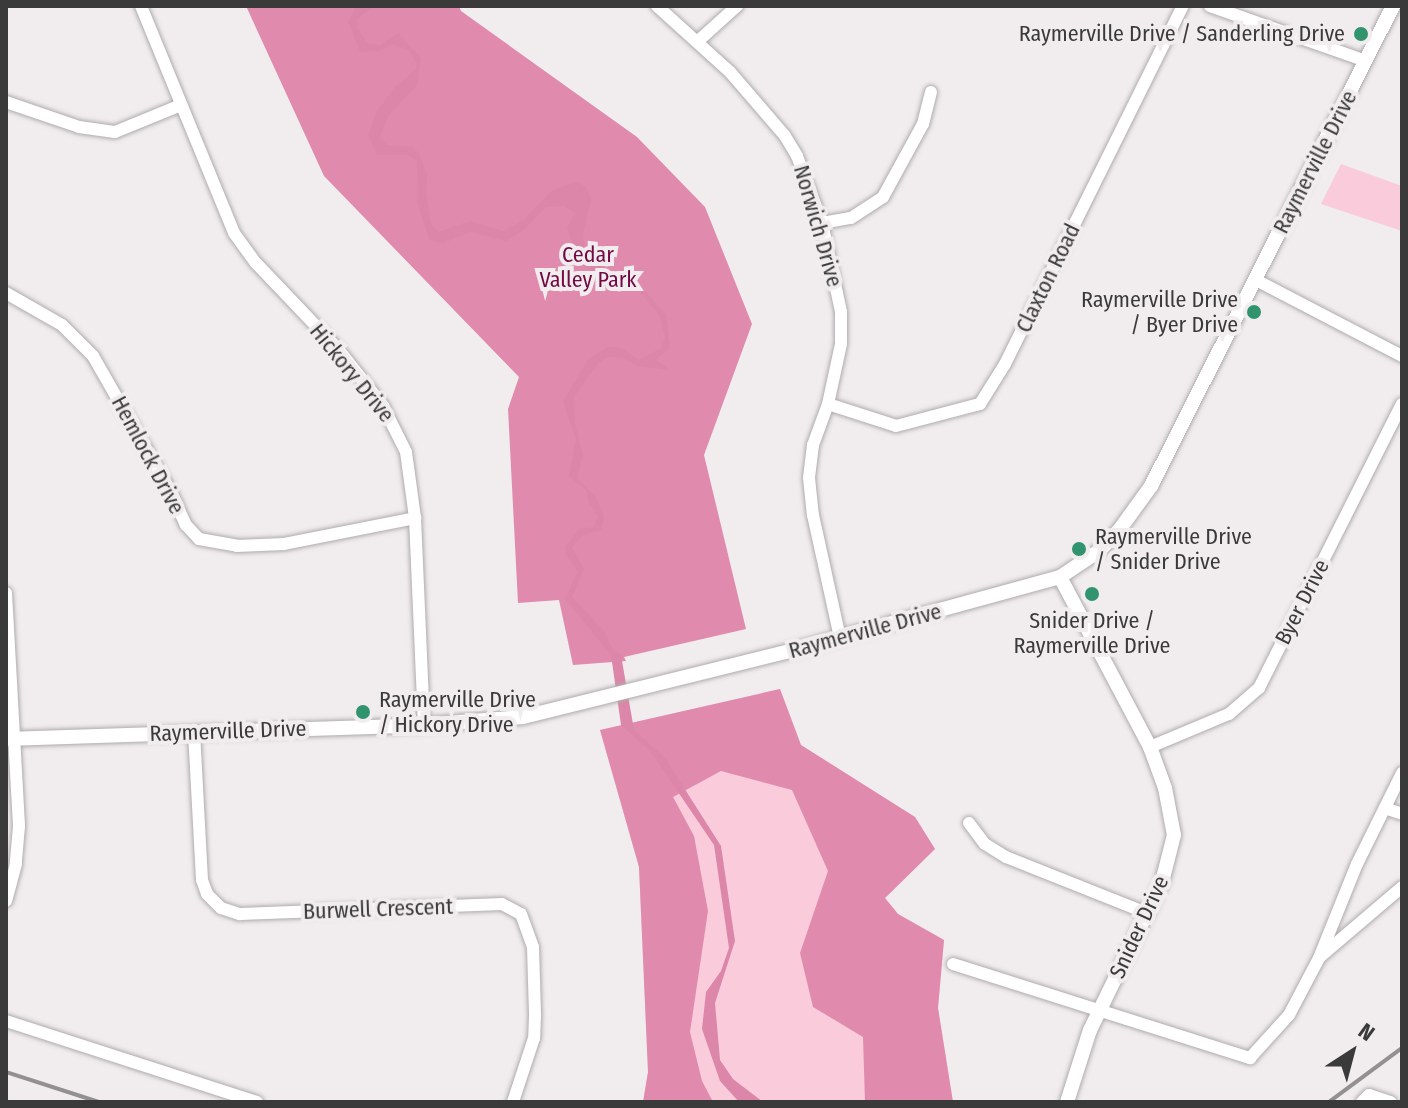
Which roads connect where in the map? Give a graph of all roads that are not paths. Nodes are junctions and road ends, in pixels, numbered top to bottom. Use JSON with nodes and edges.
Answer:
{"nodes":[{"id":1,"x":141,"y":6,"type":"edge"},
{"id":2,"x":657,"y":6,"type":"edge"},
{"id":3,"x":737,"y":6,"type":"edge"},
{"id":4,"x":1183,"y":6,"type":"edge"},
{"id":5,"x":1210,"y":6,"type":"edge"},
{"id":6,"x":1393,"y":6,"type":"edge"},
{"id":7,"x":697,"y":42,"type":"junction"},
{"id":8,"x":1366,"y":61,"type":"junction"},
{"id":9,"x":931,"y":92,"type":"dead end"},
{"id":10,"x":6,"y":102,"type":"edge"},
{"id":11,"x":181,"y":105,"type":"junction"},
{"id":12,"x":822,"y":223,"type":"junction"},
{"id":13,"x":1256,"y":280,"type":"junction"},
{"id":14,"x":6,"y":293,"type":"edge"},
{"id":15,"x":1402,"y":356,"type":"edge"},
{"id":16,"x":828,"y":404,"type":"junction"},
{"id":17,"x":1402,"y":404,"type":"edge"},
{"id":18,"x":415,"y":518,"type":"junction"},
{"id":19,"x":1060,"y":577,"type":"junction"},
{"id":20,"x":6,"y":593,"type":"edge"},
{"id":21,"x":840,"y":638,"type":"junction"},
{"id":22,"x":424,"y":725,"type":"junction"},
{"id":23,"x":194,"y":732,"type":"junction"},
{"id":24,"x":9,"y":739,"type":"edge"},
{"id":25,"x":1150,"y":747,"type":"junction"},
{"id":26,"x":1402,"y":773,"type":"edge"},
{"id":27,"x":1385,"y":808,"type":"junction"},
{"id":28,"x":1402,"y":814,"type":"edge"},
{"id":29,"x":969,"y":823,"type":"dead end"},
{"id":30,"x":1402,"y":887,"type":"edge"},
{"id":31,"x":6,"y":901,"type":"edge"},
{"id":32,"x":1147,"y":913,"type":"junction"},
{"id":33,"x":1319,"y":958,"type":"junction"},
{"id":34,"x":953,"y":964,"type":"dead end"},
{"id":35,"x":1098,"y":1012,"type":"junction"},
{"id":36,"x":6,"y":1021,"type":"edge"},
{"id":37,"x":1366,"y":1099,"type":"edge"},
{"id":38,"x":257,"y":1102,"type":"edge"},
{"id":39,"x":513,"y":1102,"type":"edge"},
{"id":40,"x":1067,"y":1102,"type":"edge"},
{"id":41,"x":1391,"y":1102,"type":"edge"}],
"edges":[{"from":1,"to":11,"type":"street","name":"Hickory Drive"},
{"from":2,"to":7,"type":"street","name":"Norwich Drive"},
{"from":3,"to":7,"type":"street"},
{"from":4,"to":16,"type":"street","name":"Claxton Road"},
{"from":5,"to":8,"type":"street"},
{"from":6,"to":8,"type":"street","name":"Raymerville Drive"},
{"from":7,"to":12,"type":"street","name":"Norwich Drive"},
{"from":8,"to":13,"type":"street","name":"Raymerville Drive"},
{"from":9,"to":12,"type":"street"},
{"from":10,"to":11,"type":"street"},
{"from":11,"to":18,"type":"street","name":"Hickory Drive"},
{"from":12,"to":16,"type":"street","name":"Norwich Drive"},
{"from":13,"to":15,"type":"street"},
{"from":13,"to":19,"type":"street","name":"Raymerville Drive"},
{"from":14,"to":18,"type":"street","name":"Hemlock Drive"},
{"from":16,"to":21,"type":"street","name":"Norwich Drive"},
{"from":17,"to":25,"type":"street","name":"Byer Drive"},
{"from":18,"to":22,"type":"street","name":"Hickory Drive"},
{"from":19,"to":21,"type":"street","name":"Raymerville Drive"},
{"from":19,"to":25,"type":"street","name":"Snider Drive"},
{"from":20,"to":24,"type":"street"},
{"from":21,"to":22,"type":"street","name":"Raymerville Drive"},
{"from":22,"to":23,"type":"street","name":"Raymerville Drive"},
{"from":23,"to":24,"type":"street","name":"Raymerville Drive"},
{"from":23,"to":39,"type":"street","name":"Burwell Crescent"},
{"from":24,"to":31,"type":"street"},
{"from":25,"to":32,"type":"street","name":"Snider Drive"},
{"from":26,"to":27,"type":"street"},
{"from":27,"to":28,"type":"street"},
{"from":27,"to":33,"type":"street"},
{"from":29,"to":32,"type":"street"},
{"from":30,"to":33,"type":"street"},
{"from":32,"to":35,"type":"street","name":"Snider Drive"},
{"from":33,"to":35,"type":"street"},
{"from":34,"to":35,"type":"street"},
{"from":35,"to":40,"type":"street","name":"Snider Drive"},
{"from":36,"to":38,"type":"street"},
{"from":37,"to":41,"type":"street"}]}
